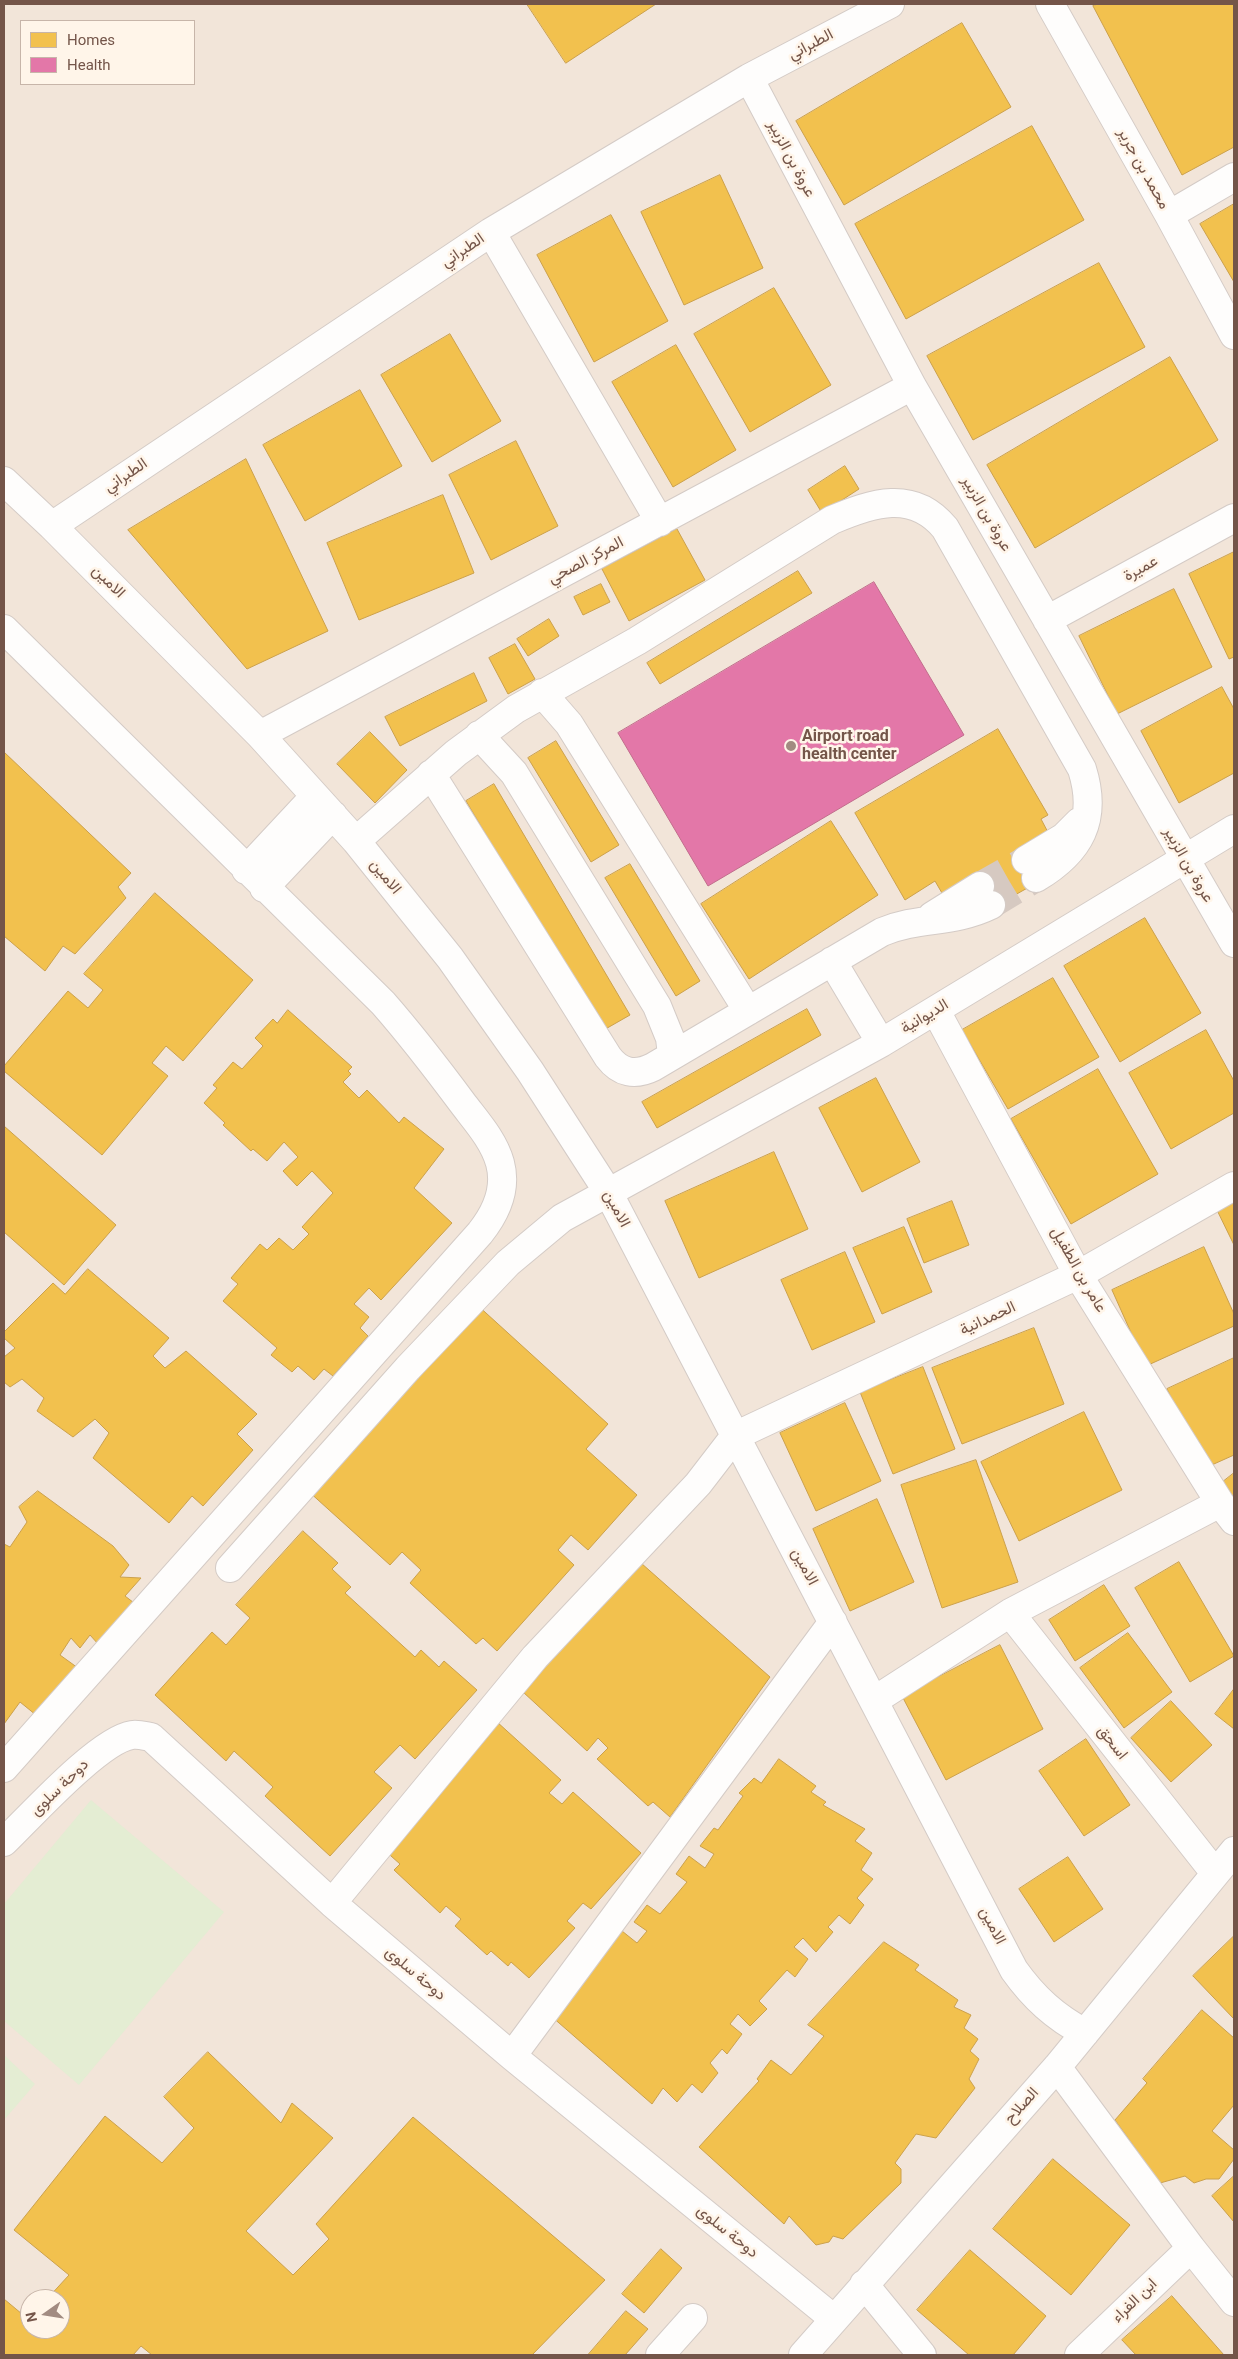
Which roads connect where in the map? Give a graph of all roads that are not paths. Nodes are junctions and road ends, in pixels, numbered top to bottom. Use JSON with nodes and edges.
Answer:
{"nodes":[{"id":1,"x":890,"y":4,"type":"edge"},
{"id":2,"x":1050,"y":4,"type":"edge"},
{"id":3,"x":749,"y":78,"type":"junction"},
{"id":4,"x":1234,"y":177,"type":"edge"},
{"id":5,"x":1169,"y":215,"type":"junction"},
{"id":6,"x":491,"y":232,"type":"junction"},
{"id":7,"x":1234,"y":335,"type":"edge"},
{"id":8,"x":912,"y":386,"type":"junction"},
{"id":9,"x":4,"y":481,"type":"edge"},
{"id":10,"x":1234,"y":518,"type":"edge"},
{"id":11,"x":660,"y":522,"type":"junction"},
{"id":12,"x":52,"y":526,"type":"junction"},
{"id":13,"x":1047,"y":620,"type":"junction"},
{"id":14,"x":4,"y":629,"type":"edge"},
{"id":15,"x":542,"y":693,"type":"junction"},
{"id":16,"x":260,"y":735,"type":"junction"},
{"id":17,"x":479,"y":736,"type":"junction"},
{"id":18,"x":431,"y":774,"type":"junction"},
{"id":19,"x":324,"y":805,"type":"junction"},
{"id":20,"x":1234,"y":829,"type":"edge"},
{"id":21,"x":356,"y":841,"type":"junction"},
{"id":22,"x":1184,"y":859,"type":"junction"},
{"id":23,"x":1031,"y":869,"type":"tunnel mouth"},
{"id":24,"x":255,"y":879,"type":"junction"},
{"id":25,"x":985,"y":896,"type":"tunnel mouth"},
{"id":26,"x":1234,"y":943,"type":"edge"},
{"id":27,"x":832,"y":961,"type":"junction"},
{"id":28,"x":748,"y":1011,"type":"junction"},
{"id":29,"x":936,"y":1011,"type":"junction"},
{"id":30,"x":881,"y":1043,"type":"junction"},
{"id":31,"x":672,"y":1055,"type":"junction"},
{"id":32,"x":1234,"y":1186,"type":"edge"},
{"id":33,"x":608,"y":1192,"type":"junction"},
{"id":34,"x":1078,"y":1275,"type":"junction"},
{"id":35,"x":735,"y":1436,"type":"junction"},
{"id":36,"x":1227,"y":1512,"type":"edge"},
{"id":37,"x":230,"y":1568,"type":"dead end"},
{"id":38,"x":1010,"y":1614,"type":"junction"},
{"id":39,"x":834,"y":1622,"type":"junction"},
{"id":40,"x":875,"y":1700,"type":"junction"},
{"id":41,"x":4,"y":1768,"type":"edge"},
{"id":42,"x":4,"y":1842,"type":"edge"},
{"id":43,"x":1234,"y":1851,"type":"edge"},
{"id":44,"x":1215,"y":1873,"type":"junction"},
{"id":45,"x":332,"y":1903,"type":"junction"},
{"id":46,"x":1085,"y":2033,"type":"junction"},
{"id":47,"x":512,"y":2056,"type":"junction"},
{"id":48,"x":1057,"y":2067,"type":"junction"},
{"id":49,"x":1191,"y":2248,"type":"junction"},
{"id":50,"x":864,"y":2284,"type":"junction"},
{"id":51,"x":1234,"y":2302,"type":"edge"},
{"id":52,"x":693,"y":2318,"type":"dead end"},
{"id":53,"x":834,"y":2319,"type":"junction"},
{"id":54,"x":660,"y":2355,"type":"edge"},
{"id":55,"x":803,"y":2355,"type":"edge"},
{"id":56,"x":922,"y":2355,"type":"edge"},
{"id":57,"x":1079,"y":2355,"type":"edge"}],
"edges":[{"from":1,"to":3,"type":"street","name":"الطبراني"},
{"from":2,"to":5,"type":"street","name":"محمد بن جرير"},
{"from":3,"to":6,"type":"street","name":"الطبراني"},
{"from":3,"to":8,"type":"street","name":"عروة بن الزبير"},
{"from":4,"to":5,"type":"street"},
{"from":5,"to":7,"type":"street","name":"محمد بن جرير"},
{"from":6,"to":11,"type":"street"},
{"from":6,"to":12,"type":"street","name":"الطبراني"},
{"from":8,"to":11,"type":"street","name":"المركز الصحي"},
{"from":8,"to":13,"type":"street","name":"عروة بن الزبير"},
{"from":9,"to":12,"type":"street","name":"الامين"},
{"from":10,"to":13,"type":"street","name":"عميرة"},
{"from":11,"to":16,"type":"street","name":"المركز الصحي"},
{"from":12,"to":16,"type":"street","name":"الامين"},
{"from":13,"to":22,"type":"street","name":"عروة بن الزبير"},
{"from":14,"to":24,"type":"street"},
{"from":15,"to":17,"type":"street"},
{"from":15,"to":23,"type":"street"},
{"from":15,"to":28,"type":"street"},
{"from":16,"to":19,"type":"street","name":"الامين"},
{"from":17,"to":18,"type":"street"},
{"from":17,"to":31,"type":"street"},
{"from":18,"to":21,"type":"street"},
{"from":18,"to":31,"type":"street"},
{"from":19,"to":21,"type":"street","name":"الامين"},
{"from":19,"to":24,"type":"street"},
{"from":20,"to":22,"type":"street","name":"الديوانية"},
{"from":21,"to":33,"type":"street","name":"الامين"},
{"from":22,"to":26,"type":"street","name":"عروة بن الزبير"},
{"from":22,"to":29,"type":"street","name":"الديوانية"},
{"from":24,"to":41,"type":"street"},
{"from":25,"to":27,"type":"street"},
{"from":27,"to":28,"type":"street"},
{"from":27,"to":30,"type":"street"},
{"from":28,"to":31,"type":"street"},
{"from":29,"to":30,"type":"street","name":"الديوانية"},
{"from":29,"to":34,"type":"street","name":"عامر بن الطفيل"},
{"from":30,"to":33,"type":"street","name":"الديوانية"},
{"from":32,"to":34,"type":"street","name":"الحمدانية"},
{"from":33,"to":35,"type":"street","name":"الامين"},
{"from":33,"to":37,"type":"street","name":"الديوانية"},
{"from":34,"to":35,"type":"street","name":"الحمدانية"},
{"from":34,"to":36,"type":"street","name":"عامر بن الطفيل"},
{"from":35,"to":39,"type":"street","name":"الامين"},
{"from":35,"to":45,"type":"street"},
{"from":36,"to":38,"type":"street"},
{"from":38,"to":40,"type":"street"},
{"from":38,"to":44,"type":"street","name":"اسحق"},
{"from":39,"to":40,"type":"street","name":"الامين"},
{"from":39,"to":47,"type":"street"},
{"from":40,"to":46,"type":"street","name":"الامين"},
{"from":42,"to":45,"type":"street","name":"دوحة سلوى"},
{"from":43,"to":44,"type":"street","name":"الصلاح"},
{"from":44,"to":46,"type":"street","name":"الصلاح"},
{"from":45,"to":47,"type":"street","name":"دوحة سلوى"},
{"from":46,"to":48,"type":"street","name":"الصلاح"},
{"from":47,"to":53,"type":"street","name":"دوحة سلوى"},
{"from":48,"to":49,"type":"street"},
{"from":48,"to":50,"type":"street","name":"الصلاح"},
{"from":49,"to":51,"type":"street"},
{"from":49,"to":57,"type":"street","name":"ابن الفراء"},
{"from":50,"to":53,"type":"street","name":"الصلاح"},
{"from":50,"to":56,"type":"street"},
{"from":52,"to":54,"type":"street"},
{"from":53,"to":55,"type":"street","name":"الصلاح"}]}
